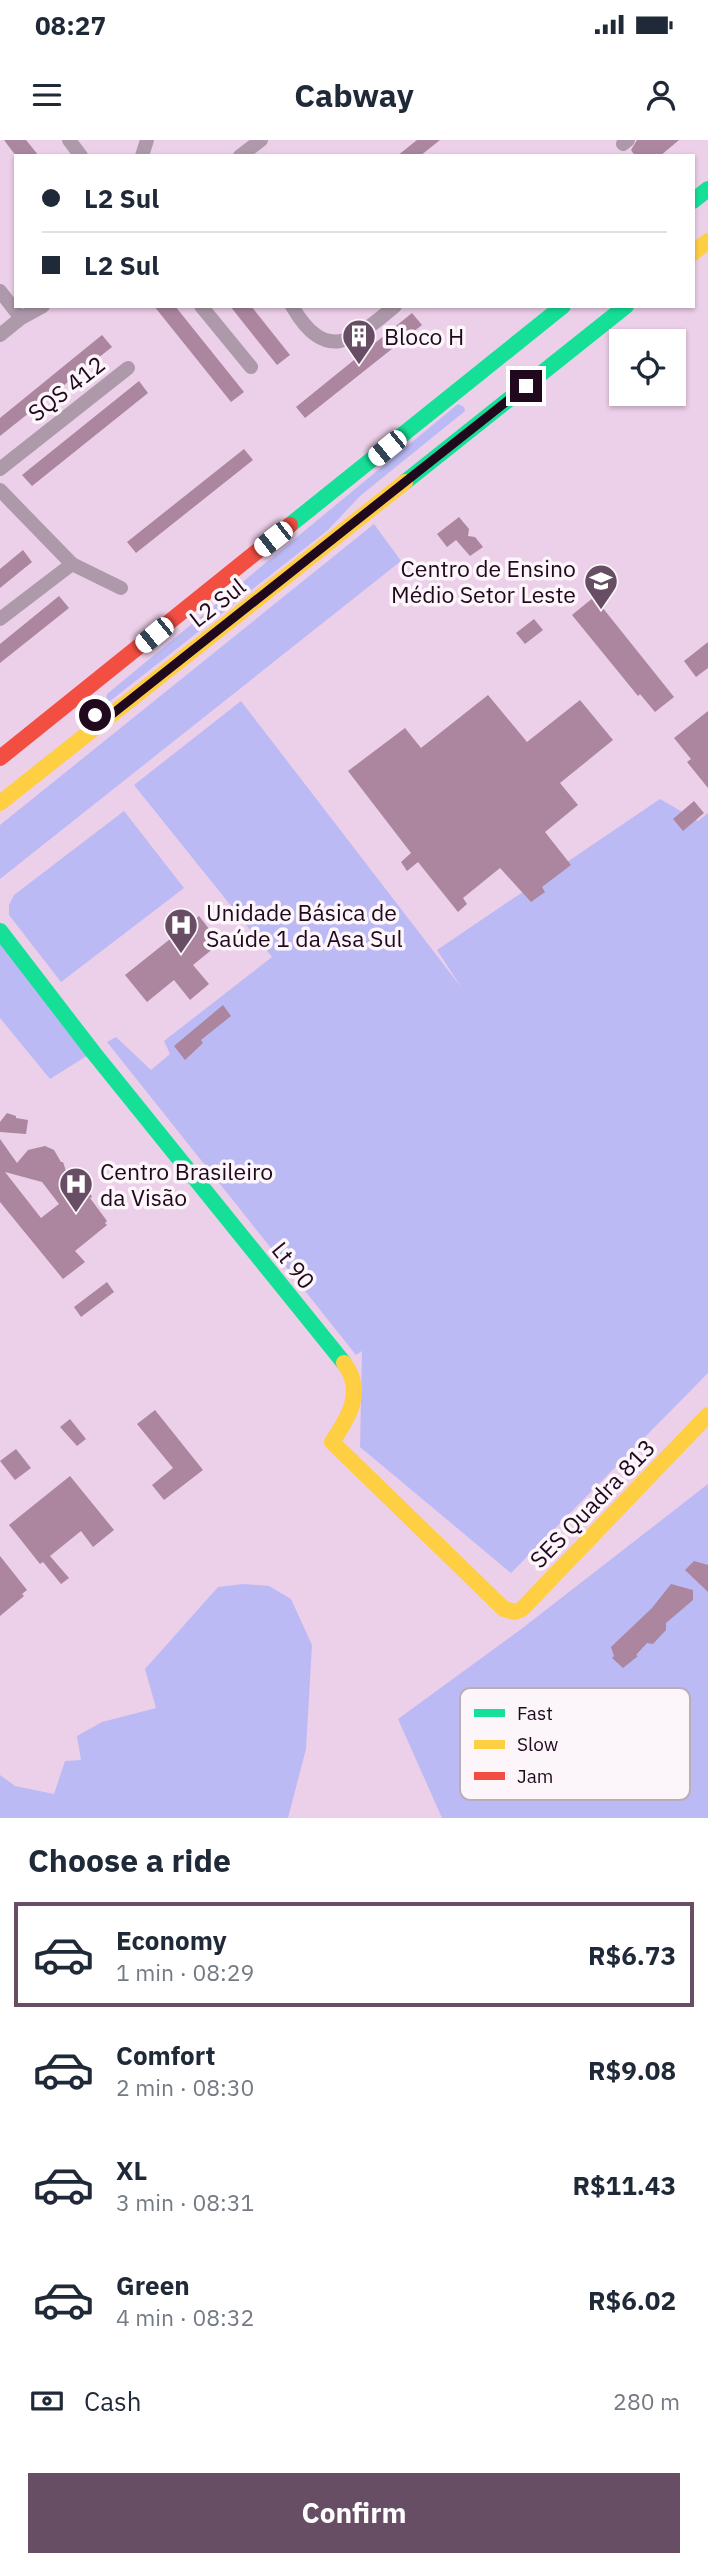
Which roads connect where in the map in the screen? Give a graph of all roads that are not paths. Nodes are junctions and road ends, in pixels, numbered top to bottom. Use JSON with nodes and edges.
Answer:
{"nodes":[{"id":1,"x":261,"y":140,"type":"edge"},
{"id":2,"x":243,"y":154,"type":"edge"},
{"id":3,"x":0,"y":291,"type":"edge"},
{"id":4,"x":39,"y":308,"type":"edge"},
{"id":5,"x":203,"y":308,"type":"edge"},
{"id":6,"x":293,"y":308,"type":"edge"},
{"id":7,"x":393,"y":308,"type":"edge"},
{"id":8,"x":561,"y":308,"type":"edge"},
{"id":9,"x":624,"y":308,"type":"edge"},
{"id":10,"x":21,"y":318,"type":"junction"},
{"id":11,"x":0,"y":335,"type":"edge"},
{"id":12,"x":251,"y":367,"type":"dead end"},
{"id":13,"x":128,"y":368,"type":"dead end"},
{"id":14,"x":486,"y":369,"type":"junction"},
{"id":15,"x":509,"y":400,"type":"junction"},
{"id":16,"x":445,"y":402,"type":"junction"},
{"id":17,"x":469,"y":416,"type":"junction"},
{"id":18,"x":0,"y":469,"type":"edge"},
{"id":19,"x":0,"y":490,"type":"edge"},
{"id":20,"x":72,"y":564,"type":"junction"},
{"id":21,"x":121,"y":588,"type":"dead end"},
{"id":22,"x":0,"y":619,"type":"edge"},
{"id":23,"x":81,"y":694,"type":"junction"},
{"id":24,"x":51,"y":717,"type":"junction"},
{"id":25,"x":106,"y":719,"type":"junction"},
{"id":26,"x":72,"y":745,"type":"junction"},
{"id":27,"x":0,"y":758,"type":"edge"},
{"id":28,"x":0,"y":803,"type":"edge"},
{"id":29,"x":1,"y":935,"type":"edge"},
{"id":30,"x":708,"y":1415,"type":"edge"},
{"id":31,"x":504,"y":1609,"type":"joint"}],
"edges":[{"from":1,"to":2,"type":"street"},
{"from":3,"to":10,"type":"street"},
{"from":4,"to":10,"type":"street"},
{"from":5,"to":12,"type":"street"},
{"from":6,"to":7,"type":"street"},
{"from":8,"to":14,"type":"main road","name":"L2 Sul"},
{"from":9,"to":15,"type":"main road","name":"L2 Sul"},
{"from":10,"to":11,"type":"street"},
{"from":13,"to":18,"type":"street","name":"SQS 412"},
{"from":14,"to":15,"type":"main road"},
{"from":14,"to":16,"type":"main road","name":"L2 Sul"},
{"from":15,"to":17,"type":"main road","name":"L2 Sul"},
{"from":16,"to":17,"type":"main road"},
{"from":16,"to":23,"type":"main road","name":"L2 Sul"},
{"from":17,"to":25,"type":"main road","name":"L2 Sul"},
{"from":19,"to":20,"type":"street"},
{"from":20,"to":21,"type":"street"},
{"from":20,"to":22,"type":"street"},
{"from":23,"to":24,"type":"main road","name":"L2 Sul"},
{"from":23,"to":25,"type":"main road"},
{"from":24,"to":26,"type":"main road"},
{"from":24,"to":27,"type":"main road","name":"L2 Sul"},
{"from":25,"to":26,"type":"main road","name":"L2 Sul"},
{"from":26,"to":28,"type":"main road","name":"L2 Sul"},
{"from":29,"to":31,"type":"main road","name":"Lt 90"},
{"from":30,"to":31,"type":"main road","name":"SES Quadra 813"}]}
